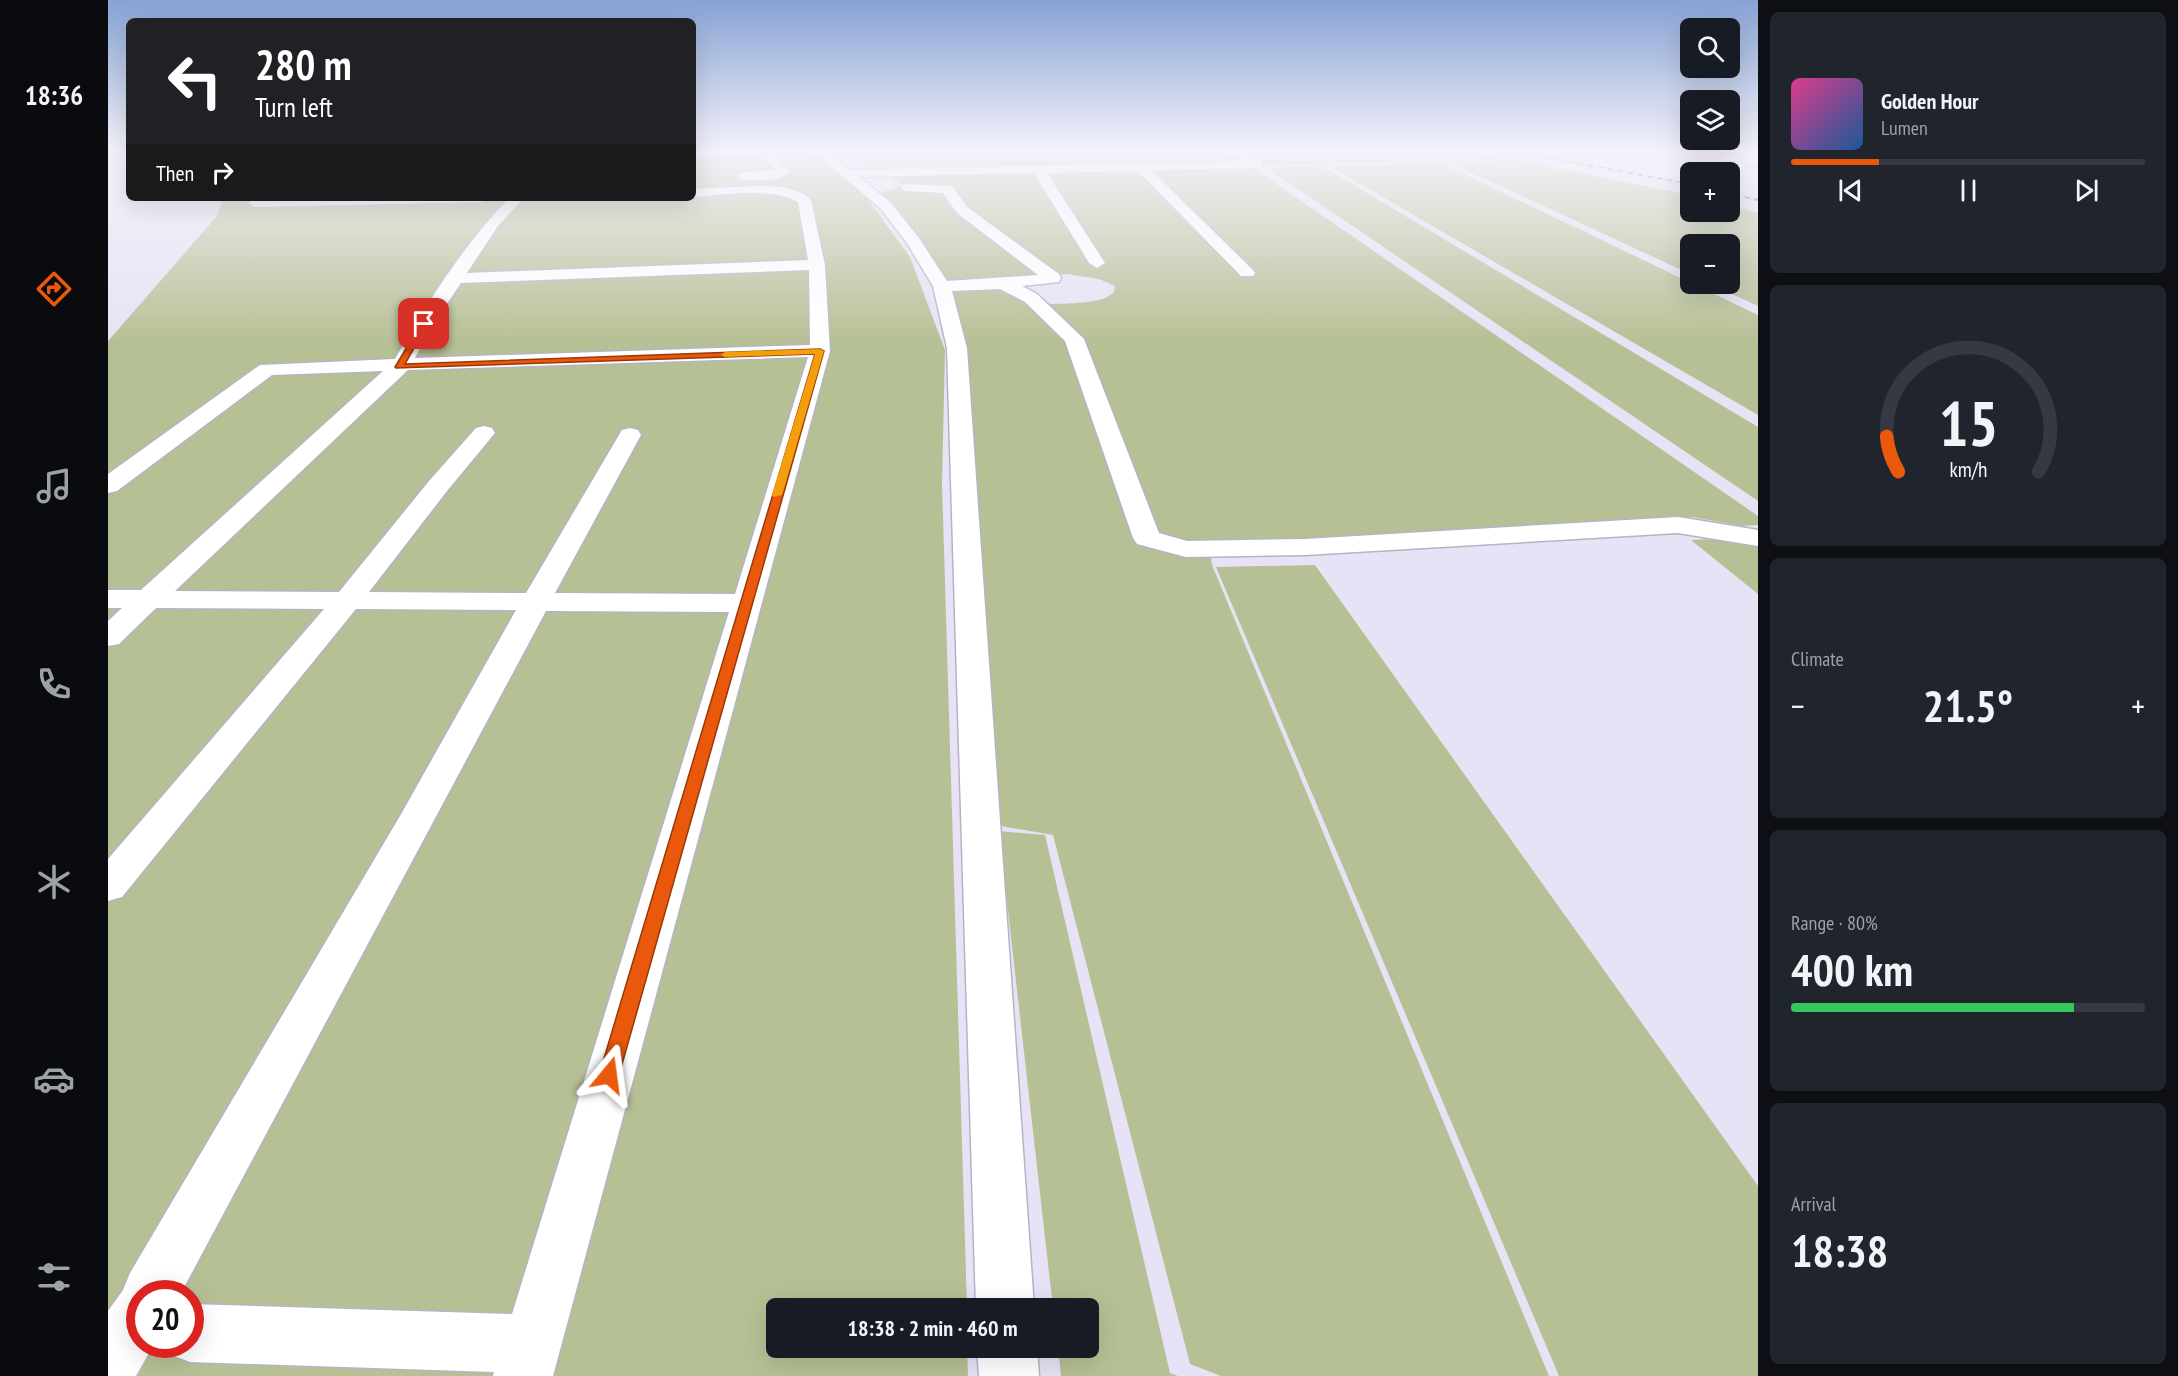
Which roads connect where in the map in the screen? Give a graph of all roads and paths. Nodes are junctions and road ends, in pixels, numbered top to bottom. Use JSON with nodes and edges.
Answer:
{"nodes":[{"id":1,"x":501,"y":214,"type":"edge"},
{"id":2,"x":807,"y":214,"type":"edge"},
{"id":3,"x":893,"y":214,"type":"edge"},
{"id":4,"x":968,"y":214,"type":"edge"},
{"id":5,"x":1066,"y":214,"type":"edge"},
{"id":6,"x":1189,"y":214,"type":"edge"},
{"id":7,"x":1097,"y":263,"type":"dead end"},
{"id":8,"x":817,"y":265,"type":"junction"},
{"id":9,"x":1248,"y":273,"type":"dead end"},
{"id":10,"x":458,"y":278,"type":"junction"},
{"id":11,"x":1002,"y":283,"type":"junction"},
{"id":12,"x":942,"y":285,"type":"junction"},
{"id":13,"x":820,"y":351,"type":"junction"},
{"id":14,"x":399,"y":367,"type":"junction"},
{"id":15,"x":484,"y":433,"type":"dead end"},
{"id":16,"x":630,"y":435,"type":"dead end"},
{"id":17,"x":108,"y":486,"type":"edge"},
{"id":18,"x":1758,"y":538,"type":"edge"},
{"id":19,"x":108,"y":599,"type":"edge"},
{"id":20,"x":150,"y":599,"type":"junction"},
{"id":21,"x":347,"y":601,"type":"junction"},
{"id":22,"x":537,"y":602,"type":"junction"},
{"id":23,"x":745,"y":603,"type":"junction"},
{"id":24,"x":108,"y":637,"type":"edge"},
{"id":25,"x":108,"y":886,"type":"edge"},
{"id":26,"x":156,"y":1280,"type":"edge"},
{"id":27,"x":1004,"y":1298,"type":"edge"},
{"id":28,"x":204,"y":1335,"type":"edge"},
{"id":29,"x":1008,"y":1358,"type":"edge"},
{"id":30,"x":527,"y":1360,"type":"edge"},
{"id":31,"x":1009,"y":1376,"type":"edge"}],
"edges":[{"from":1,"to":10,"type":"street"},
{"from":2,"to":8,"type":"street"},
{"from":3,"to":12,"type":"street"},
{"from":4,"to":11,"type":"street"},
{"from":5,"to":7,"type":"street"},
{"from":6,"to":9,"type":"street"},
{"from":8,"to":10,"type":"street"},
{"from":8,"to":13,"type":"street"},
{"from":10,"to":14,"type":"street"},
{"from":11,"to":12,"type":"street"},
{"from":11,"to":18,"type":"street"},
{"from":12,"to":27,"type":"street"},
{"from":13,"to":14,"type":"street"},
{"from":13,"to":23,"type":"street"},
{"from":14,"to":17,"type":"street"},
{"from":14,"to":20,"type":"street"},
{"from":15,"to":21,"type":"street"},
{"from":16,"to":22,"type":"street"},
{"from":19,"to":20,"type":"street"},
{"from":20,"to":21,"type":"street"},
{"from":20,"to":24,"type":"street"},
{"from":21,"to":22,"type":"street"},
{"from":21,"to":25,"type":"street"},
{"from":22,"to":23,"type":"street"},
{"from":22,"to":26,"type":"street"},
{"from":23,"to":30,"type":"street"},
{"from":28,"to":30,"type":"street"},
{"from":29,"to":31,"type":"street"}]}
